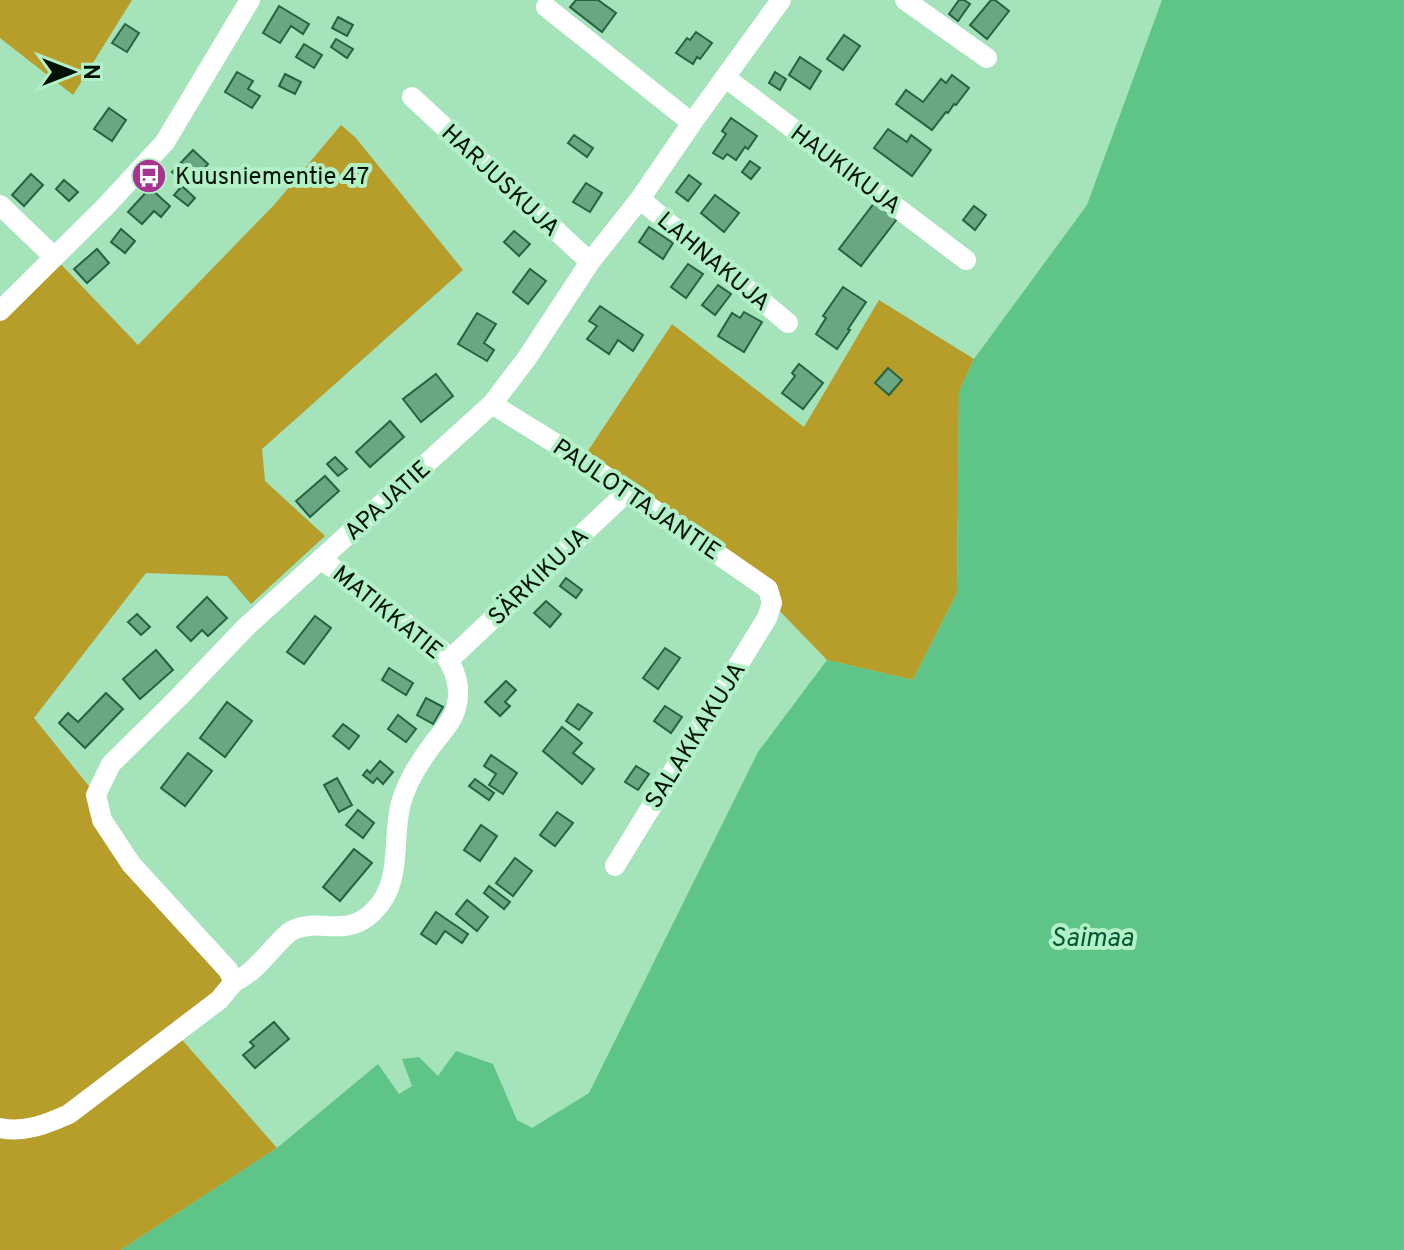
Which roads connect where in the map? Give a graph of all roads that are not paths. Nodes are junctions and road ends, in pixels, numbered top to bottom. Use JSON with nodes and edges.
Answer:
{"nodes":[{"id":1,"x":250,"y":0,"type":"edge"},
{"id":2,"x":781,"y":0,"type":"edge"},
{"id":3,"x":905,"y":0,"type":"edge"},
{"id":4,"x":546,"y":7,"type":"dead end"},
{"id":5,"x":987,"y":58,"type":"dead end"},
{"id":6,"x":726,"y":78,"type":"junction"},
{"id":7,"x":412,"y":97,"type":"dead end"},
{"id":8,"x":692,"y":123,"type":"junction"},
{"id":9,"x":640,"y":199,"type":"junction"},
{"id":10,"x":0,"y":205,"type":"edge"},
{"id":11,"x":54,"y":257,"type":"junction"},
{"id":12,"x":966,"y":260,"type":"dead end"},
{"id":13,"x":590,"y":262,"type":"junction"},
{"id":14,"x":0,"y":311,"type":"edge"},
{"id":15,"x":788,"y":323,"type":"dead end"},
{"id":16,"x":492,"y":404,"type":"junction"},
{"id":17,"x":627,"y":492,"type":"junction"},
{"id":18,"x":321,"y":559,"type":"junction"},
{"id":19,"x":772,"y":603,"type":"joint"},
{"id":20,"x":449,"y":660,"type":"junction"},
{"id":21,"x":615,"y":866,"type":"dead end"},
{"id":22,"x":231,"y":976,"type":"junction"},
{"id":23,"x":0,"y":1128,"type":"edge"}],
"edges":[{"from":1,"to":11,"type":"street"},
{"from":2,"to":6,"type":"street","name":"APAJATIE"},
{"from":3,"to":5,"type":"street"},
{"from":4,"to":8,"type":"street"},
{"from":6,"to":8,"type":"street","name":"APAJATIE"},
{"from":6,"to":12,"type":"street","name":"HAUKIKUJA"},
{"from":7,"to":13,"type":"street","name":"HARJUSKUJA"},
{"from":8,"to":9,"type":"street","name":"APAJATIE"},
{"from":9,"to":13,"type":"street","name":"APAJATIE"},
{"from":9,"to":15,"type":"street","name":"LAHNAKUJA"},
{"from":10,"to":11,"type":"street"},
{"from":11,"to":14,"type":"street"},
{"from":13,"to":16,"type":"street","name":"APAJATIE"},
{"from":16,"to":17,"type":"street","name":"PAULOTTAJANTIE"},
{"from":16,"to":18,"type":"street","name":"APAJATIE"},
{"from":17,"to":19,"type":"street","name":"PAULOTTAJANTIE"},
{"from":17,"to":20,"type":"street","name":"SÄRKIKUJA"},
{"from":18,"to":20,"type":"street","name":"MATIKKATIE"},
{"from":18,"to":22,"type":"street","name":"APAJATIE"},
{"from":19,"to":21,"type":"street","name":"SALAKKAKUJA"},
{"from":20,"to":22,"type":"street","name":"MATIKKATIE"},
{"from":22,"to":23,"type":"street","name":"MATIKKATIE"}]}
